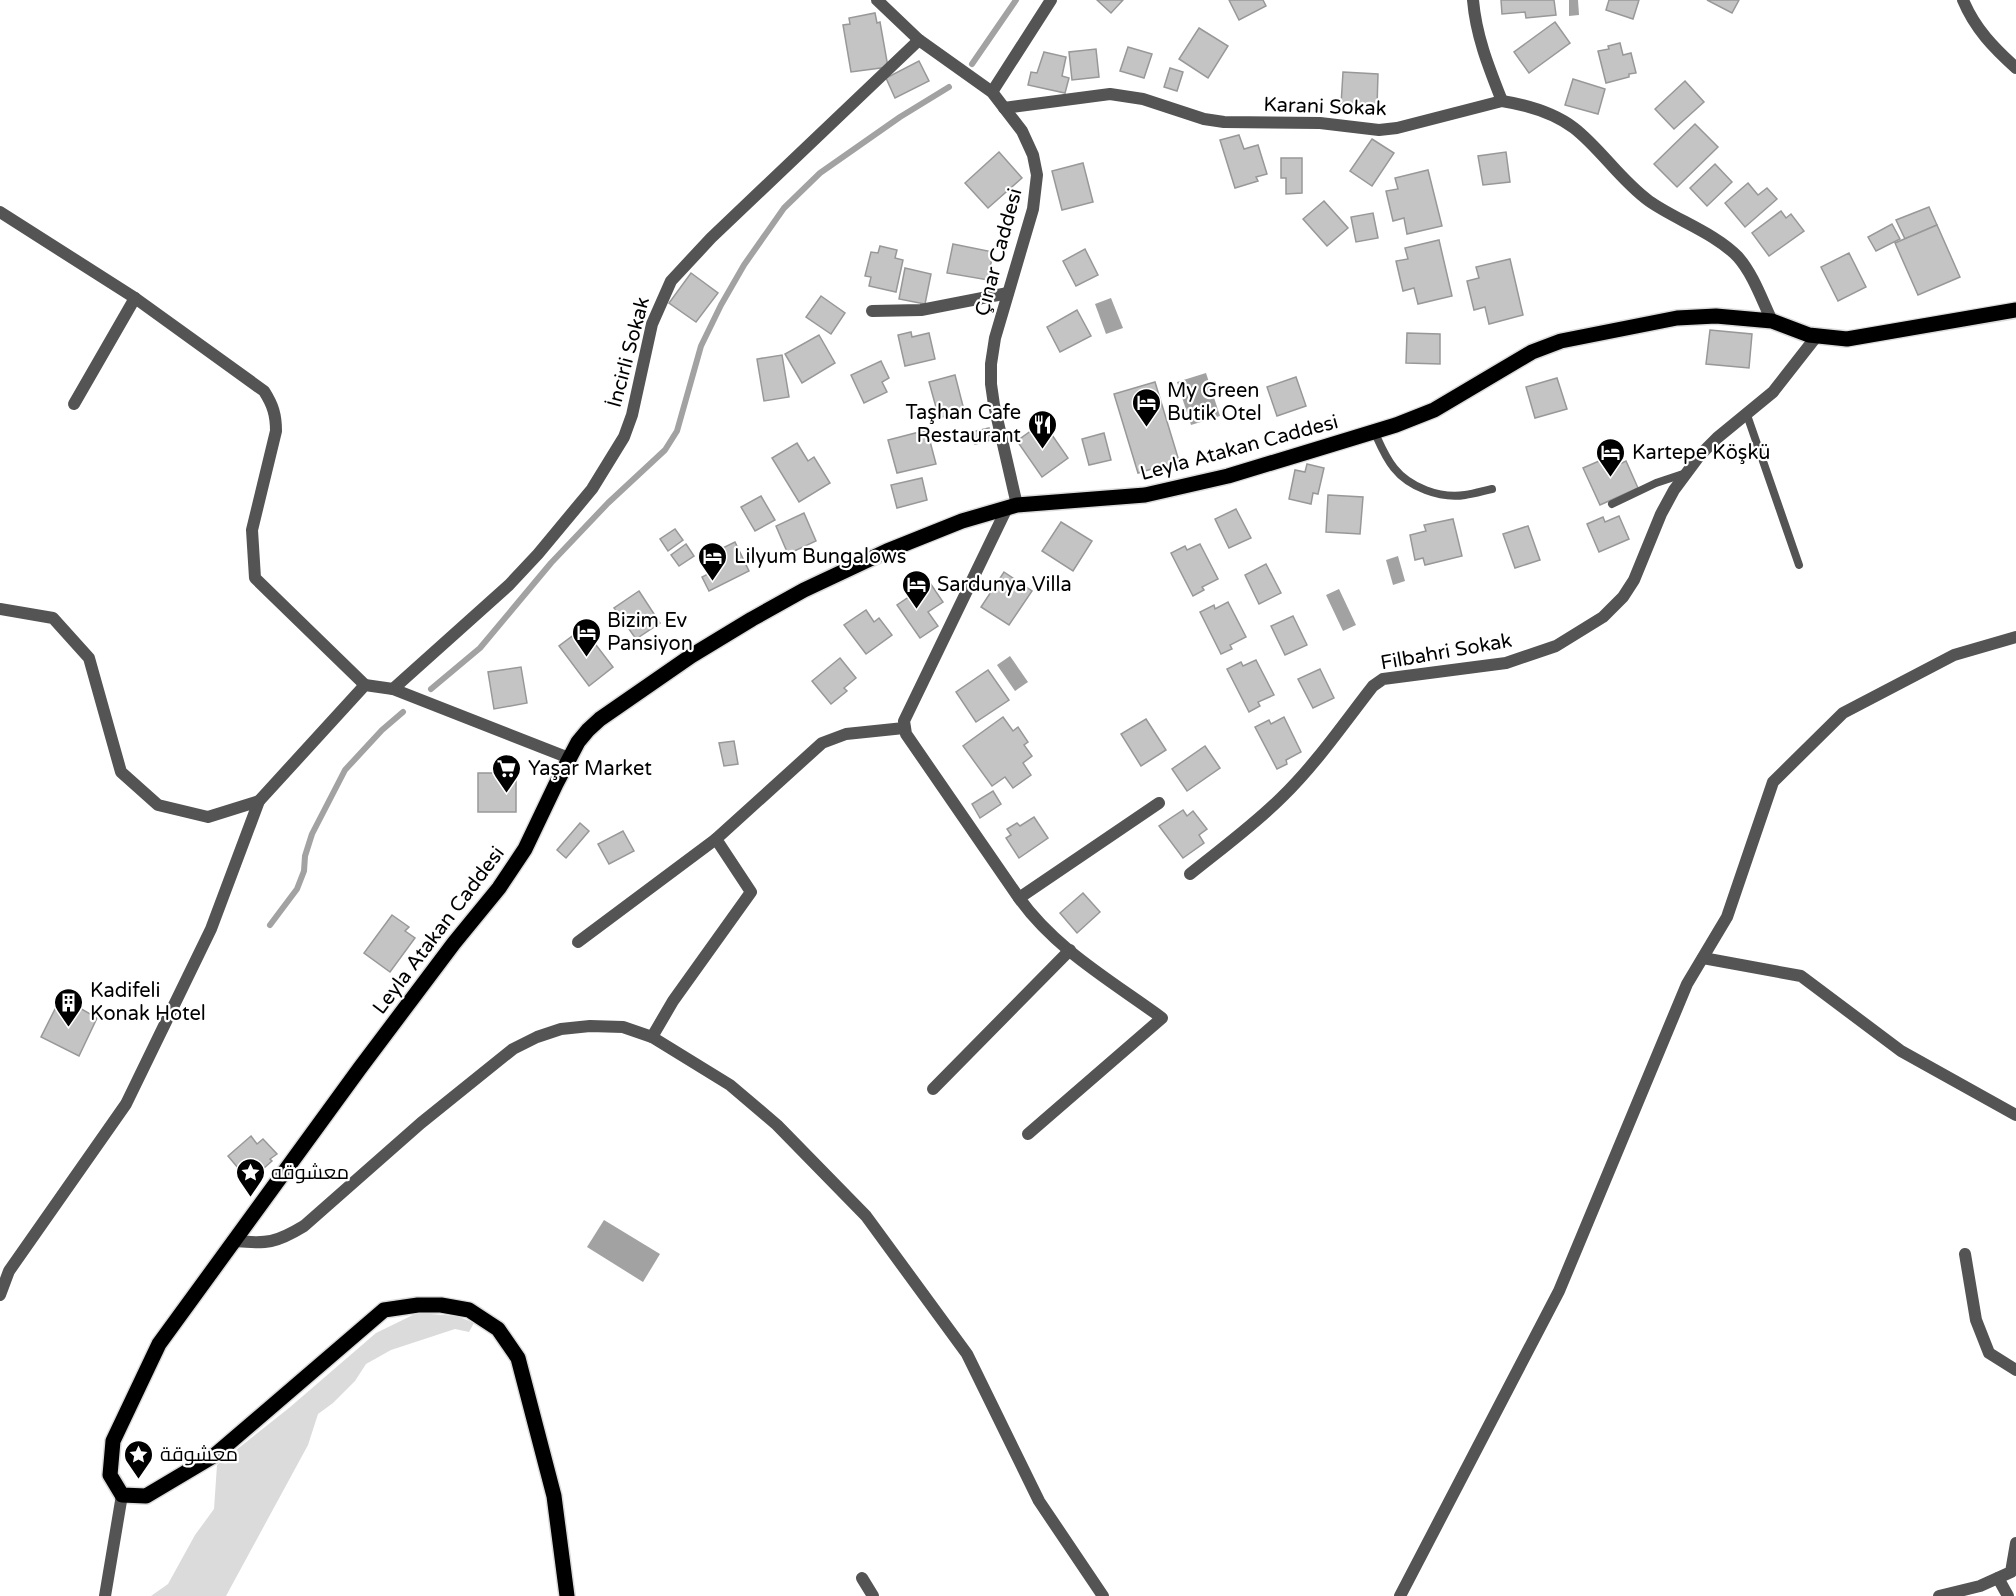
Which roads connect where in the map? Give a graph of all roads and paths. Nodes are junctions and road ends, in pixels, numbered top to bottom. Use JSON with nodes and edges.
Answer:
{"nodes":[{"id":1,"x":877,"y":0,"type":"edge"},
{"id":2,"x":1051,"y":0,"type":"edge"},
{"id":3,"x":1473,"y":0,"type":"edge"},
{"id":4,"x":1963,"y":0,"type":"edge"},
{"id":5,"x":919,"y":40,"type":"junction"},
{"id":6,"x":2016,"y":68,"type":"edge"},
{"id":7,"x":992,"y":92,"type":"junction"},
{"id":8,"x":1502,"y":101,"type":"junction"},
{"id":9,"x":1004,"y":108,"type":"junction"},
{"id":10,"x":0,"y":212,"type":"edge"},
{"id":11,"x":1008,"y":293,"type":"junction"},
{"id":12,"x":135,"y":298,"type":"junction"},
{"id":13,"x":2016,"y":310,"type":"edge"},
{"id":14,"x":872,"y":311,"type":"dead end"},
{"id":15,"x":1772,"y":321,"type":"junction"},
{"id":16,"x":1816,"y":337,"type":"junction"},
{"id":17,"x":74,"y":404,"type":"dead end"},
{"id":18,"x":1747,"y":415,"type":"junction"},
{"id":19,"x":1374,"y":431,"type":"junction"},
{"id":20,"x":1687,"y":472,"type":"junction"},
{"id":21,"x":1492,"y":489,"type":"dead end"},
{"id":22,"x":1612,"y":504,"type":"dead end"},
{"id":23,"x":1012,"y":506,"type":"junction"},
{"id":24,"x":1799,"y":565,"type":"dead end"},
{"id":25,"x":0,"y":609,"type":"edge"},
{"id":26,"x":2016,"y":637,"type":"edge"},
{"id":27,"x":365,"y":685,"type":"junction"},
{"id":28,"x":393,"y":689,"type":"junction"},
{"id":29,"x":904,"y":728,"type":"junction"},
{"id":30,"x":569,"y":758,"type":"junction"},
{"id":31,"x":259,"y":801,"type":"junction"},
{"id":32,"x":1159,"y":803,"type":"dead end"},
{"id":33,"x":716,"y":839,"type":"junction"},
{"id":34,"x":1190,"y":874,"type":"dead end"},
{"id":35,"x":1018,"y":898,"type":"junction"},
{"id":36,"x":578,"y":942,"type":"dead end"},
{"id":37,"x":1070,"y":950,"type":"junction"},
{"id":38,"x":1703,"y":958,"type":"junction"},
{"id":39,"x":652,"y":1037,"type":"junction"},
{"id":40,"x":933,"y":1089,"type":"dead end"},
{"id":41,"x":2016,"y":1115,"type":"edge"},
{"id":42,"x":1028,"y":1134,"type":"dead end"},
{"id":43,"x":235,"y":1241,"type":"junction"},
{"id":44,"x":1965,"y":1254,"type":"dead end"},
{"id":45,"x":0,"y":1295,"type":"edge"},
{"id":46,"x":2016,"y":1370,"type":"edge"},
{"id":47,"x":122,"y":1495,"type":"junction"},
{"id":48,"x":2016,"y":1543,"type":"edge"},
{"id":49,"x":862,"y":1578,"type":"dead end"},
{"id":50,"x":1998,"y":1578,"type":"junction"},
{"id":51,"x":105,"y":1596,"type":"edge"},
{"id":52,"x":567,"y":1596,"type":"edge"},
{"id":53,"x":873,"y":1596,"type":"edge"},
{"id":54,"x":1103,"y":1596,"type":"edge"},
{"id":55,"x":1400,"y":1596,"type":"edge"},
{"id":56,"x":1939,"y":1596,"type":"edge"},
{"id":57,"x":2008,"y":1596,"type":"edge"}],
"edges":[{"from":1,"to":5,"type":"street","name":"Çınar Caddesi"},
{"from":2,"to":7,"type":"street"},
{"from":3,"to":8,"type":"street"},
{"from":4,"to":6,"type":"street"},
{"from":5,"to":7,"type":"street","name":"Çınar Caddesi"},
{"from":5,"to":28,"type":"street","name":"İncirli Sokak"},
{"from":7,"to":9,"type":"street","name":"Çınar Caddesi"},
{"from":8,"to":9,"type":"street","name":"Karani Sokak"},
{"from":8,"to":15,"type":"street","name":"Karani Sokak"},
{"from":9,"to":11,"type":"street","name":"Çınar Caddesi"},
{"from":10,"to":12,"type":"street"},
{"from":11,"to":14,"type":"street"},
{"from":11,"to":23,"type":"street","name":"Çınar Caddesi"},
{"from":12,"to":17,"type":"street"},
{"from":12,"to":27,"type":"street"},
{"from":13,"to":16,"type":"main road","name":"Leyla Atakan Caddesi"},
{"from":15,"to":16,"type":"main road","name":"Leyla Atakan Caddesi"},
{"from":15,"to":19,"type":"main road","name":"Leyla Atakan Caddesi"},
{"from":16,"to":18,"type":"street","name":"Filbahri Sokak"},
{"from":18,"to":20,"type":"street","name":"Filbahri Sokak"},
{"from":18,"to":24,"type":"lane"},
{"from":19,"to":21,"type":"lane"},
{"from":19,"to":23,"type":"main road","name":"Leyla Atakan Caddesi"},
{"from":20,"to":22,"type":"lane"},
{"from":20,"to":34,"type":"street","name":"Filbahri Sokak"},
{"from":23,"to":29,"type":"street"},
{"from":23,"to":30,"type":"main road","name":"Leyla Atakan Caddesi"},
{"from":25,"to":31,"type":"street"},
{"from":26,"to":38,"type":"street"},
{"from":27,"to":28,"type":"street"},
{"from":27,"to":31,"type":"street"},
{"from":28,"to":30,"type":"street"},
{"from":29,"to":33,"type":"street"},
{"from":29,"to":35,"type":"street"},
{"from":30,"to":43,"type":"main road","name":"Leyla Atakan Caddesi"},
{"from":31,"to":45,"type":"street"},
{"from":32,"to":35,"type":"street"},
{"from":33,"to":36,"type":"street"},
{"from":33,"to":39,"type":"street"},
{"from":35,"to":37,"type":"street"},
{"from":37,"to":40,"type":"street"},
{"from":37,"to":42,"type":"street"},
{"from":38,"to":41,"type":"street"},
{"from":38,"to":55,"type":"street"},
{"from":39,"to":43,"type":"street"},
{"from":39,"to":54,"type":"street"},
{"from":43,"to":47,"type":"main road","name":"Leyla Atakan Caddesi"},
{"from":44,"to":46,"type":"street"},
{"from":47,"to":51,"type":"street"},
{"from":47,"to":52,"type":"main road"},
{"from":48,"to":50,"type":"street"},
{"from":49,"to":53,"type":"street"},
{"from":50,"to":56,"type":"street"},
{"from":50,"to":57,"type":"street"}]}
